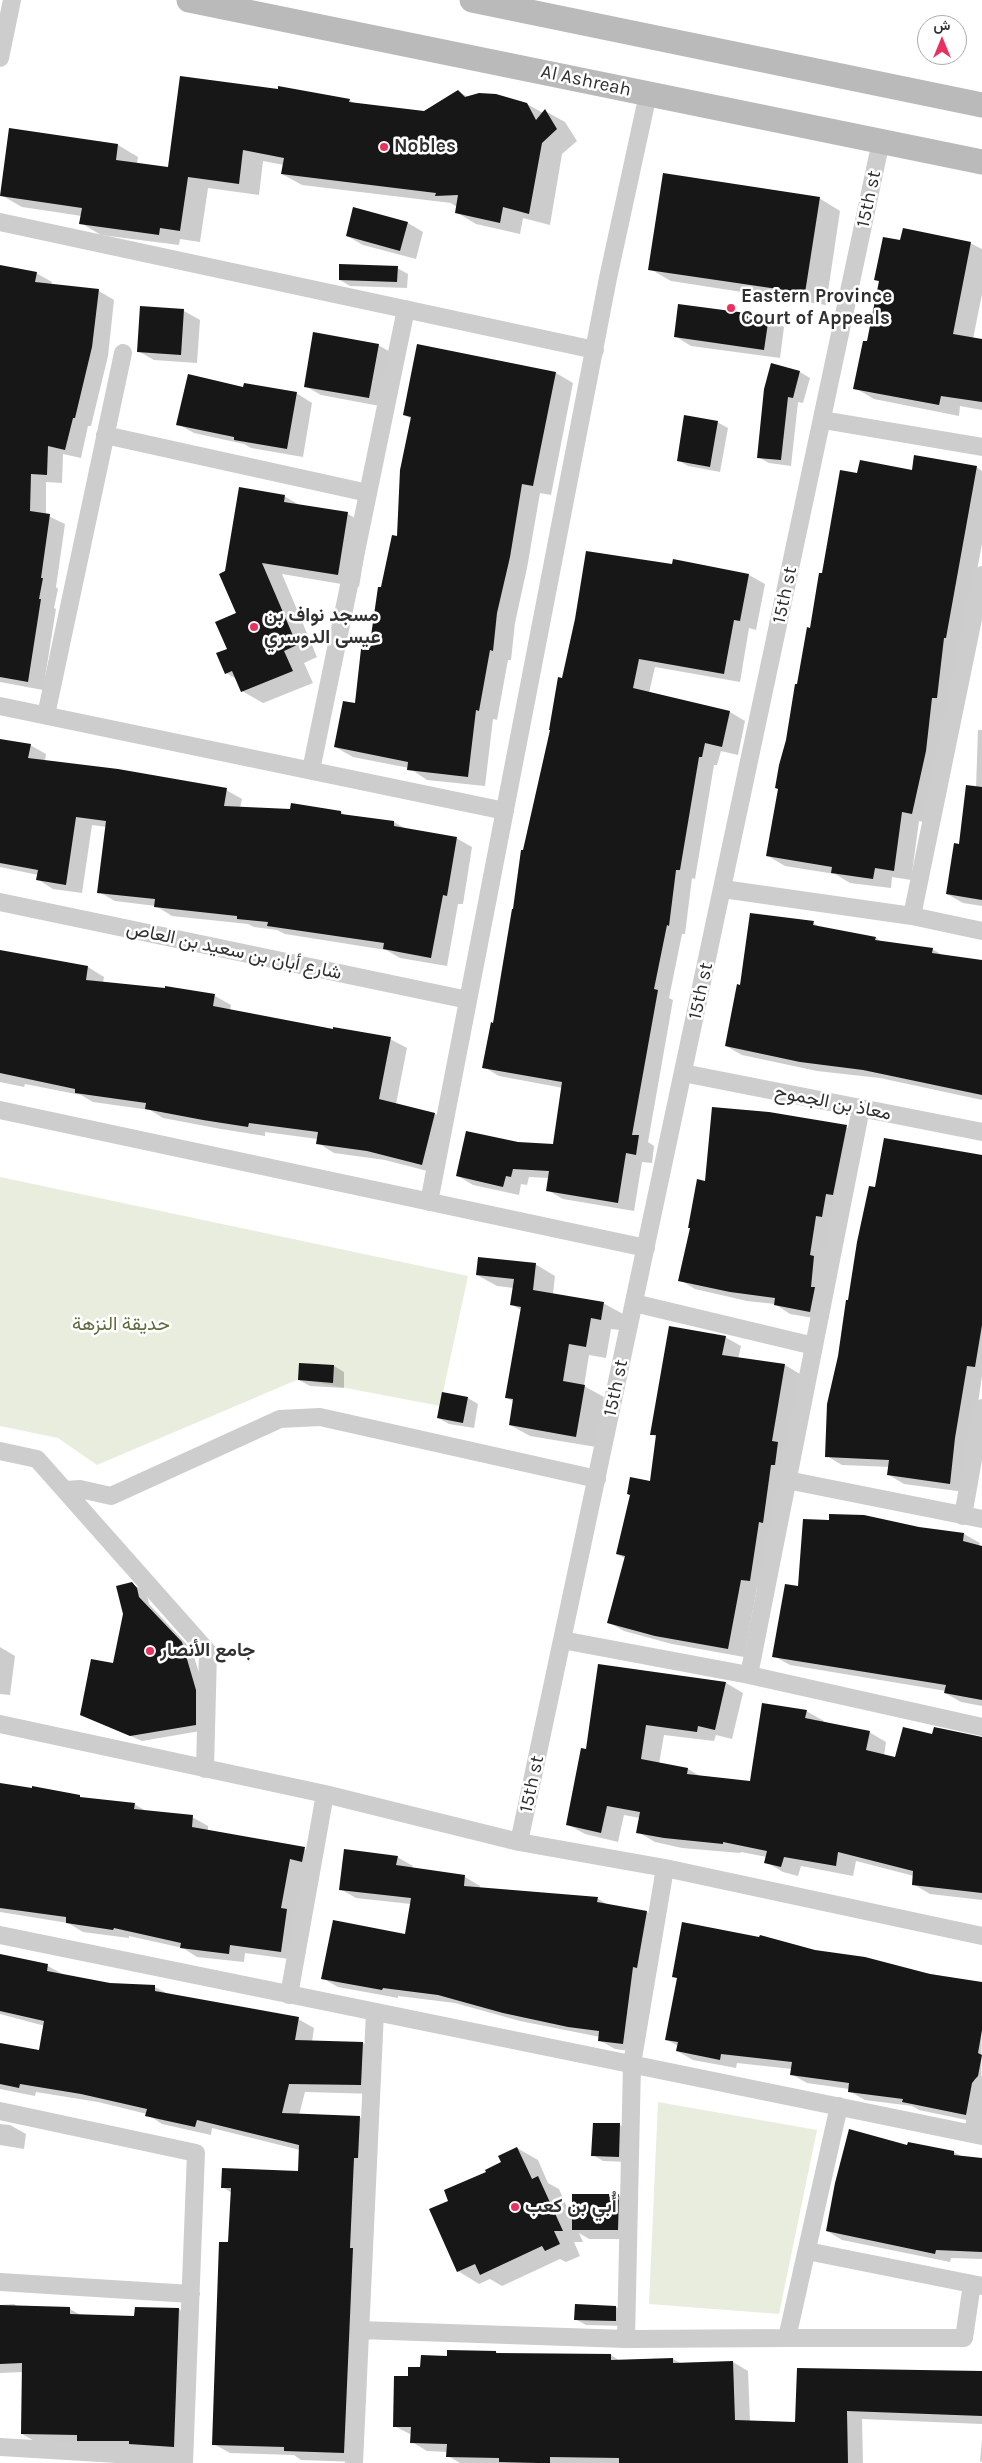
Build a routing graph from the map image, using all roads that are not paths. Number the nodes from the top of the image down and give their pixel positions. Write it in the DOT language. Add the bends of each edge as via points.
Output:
graph roads {
  1 [pos="12,0"];
  2 [pos="189,0"];
  3 [pos="472,0"];
  4 [pos="0,58"];
  5 [pos="648,94"];
  6 [pos="982,105"];
  7 [pos="882,141"];
  8 [pos="982,162"];
  9 [pos="0,222"];
  10 [pos="406,309"];
  11 [pos="594,350"];
  12 [pos="123,353"];
  13 [pos="823,420"];
  14 [pos="106,435"];
  15 [pos="982,447"];
  16 [pos="368,494"];
  17 [pos="982,576"];
  18 [pos="978,619"];
  19 [pos="0,706"];
  20 [pos="46,715"];
  21 [pos="310,770"];
  22 [pos="505,811"];
  23 [pos="723,889"];
  24 [pos="0,902"];
  25 [pos="912,916"];
  26 [pos="982,931"];
  27 [pos="468,1000"];
  28 [pos="683,1074"];
  29 [pos="861,1108"];
  30 [pos="0,1110"];
  31 [pos="982,1132"];
  32 [pos="428,1202"];
  33 [pos="646,1248"];
  34 [pos="634,1302"];
  35 [pos="814,1346"];
  36 [pos="982,1408"];
  37 [pos="0,1451"];
  38 [pos="597,1479"];
  39 [pos="787,1480"];
  40 [pos="66,1490"];
  41 [pos="963,1516"];
  42 [pos="982,1519"];
  43 [pos="562,1640"];
  44 [pos="749,1675"];
  45 [pos="0,1724"];
  46 [pos="982,1727"];
  47 [pos="205,1769"];
  48 [pos="325,1794"];
  49 [pos="519,1842"];
  50 [pos="665,1868"];
  51 [pos="0,1935"];
  52 [pos="982,1936"];
  53 [pos="289,1995"];
  54 [pos="375,2012"];
  55 [pos="632,2064"];
  56 [pos="982,2089"];
  57 [pos="839,2106"];
  58 [pos="0,2111"];
  59 [pos="977,2134"];
  60 [pos="806,2251"];
  61 [pos="0,2282"];
  62 [pos="977,2286"];
  63 [pos="191,2294"];
  64 [pos="360,2330"];
  65 [pos="787,2338"];
  66 [pos="626,2339"];
  67 [pos="0,2447"];
  68 [pos="184,2461"];
  69 [pos="354,2463"];
  1 -- 4 [label="street"];
  2 -- 5 [label="street, Al Ashreah"];
  3 -- 6 [label="street"];
  5 -- 7 [label="street, Al Ashreah"];
  5 -- 11 [label="street"];
  7 -- 8 [label="street, Al Ashreah"];
  7 -- 13 [label="street, 15th st"];
  9 -- 10 [label="street"];
  10 -- 11 [label="street"];
  10 -- 16 [label="street"];
  11 -- 22 [label="street"];
  12 -- 14 [label="street"];
  13 -- 15 [label="street"];
  13 -- 23 [label="street, 15th st"];
  14 -- 16 [label="street"];
  14 -- 20 [label="street"];
  16 -- 21 [label="street"];
  17 -- 18 [label="street"];
  18 -- 25 [label="street"];
  19 -- 20 [label="street"];
  20 -- 21 [label="street"];
  21 -- 22 [label="street"];
  22 -- 27 [label="street"];
  23 -- 25 [label="street"];
  23 -- 28 [label="street, 15th st"];
  24 -- 27 [label="street, شارع أبان بن سعيد بن العاص"];
  25 -- 26 [label="street"];
  27 -- 32 [label="street"];
  28 -- 29 [label="street, معاذ بن الجموح"];
  28 -- 33 [label="street, 15th st"];
  29 -- 31 [label="street, معاذ بن الجموح"];
  29 -- 35 [label="street"];
  30 -- 32 [label="street"];
  32 -- 33 [label="street"];
  33 -- 34 [label="street, 15th st"];
  34 -- 35 [label="street"];
  34 -- 38 [label="street, 15th st"];
  35 -- 39 [label="street"];
  36 -- 41 [label="street"];
  37 -- 40 [label="street" via="38,1459"];
  38 -- 40 [label="street" via="320,1417 280,1419 111,1496 80,1489"];
  38 -- 43 [label="street, 15th st"];
  39 -- 41 [label="street"];
  39 -- 44 [label="street"];
  40 -- 47 [label="street" via="208,1652"];
  41 -- 42 [label="street"];
  43 -- 44 [label="street"];
  43 -- 49 [label="street, 15th st"];
  44 -- 46 [label="street"];
  45 -- 47 [label="street"];
  47 -- 48 [label="street"];
  48 -- 49 [label="street"];
  48 -- 53 [label="street"];
  49 -- 50 [label="street"];
  50 -- 52 [label="street"];
  50 -- 55 [label="street"];
  51 -- 53 [label="street"];
  53 -- 54 [label="street"];
  54 -- 55 [label="street"];
  54 -- 64 [label="street"];
  55 -- 57 [label="street"];
  55 -- 66 [label="street"];
  56 -- 59 [label="street"];
  57 -- 59 [label="street"];
  57 -- 60 [label="street"];
  58 -- 63 [label="street" via="196,2153"];
  60 -- 62 [label="street"];
  60 -- 65 [label="street"];
  61 -- 63 [label="street"];
  62 -- 65 [label="street" via="964,2338"];
  63 -- 68 [label="street"];
  64 -- 66 [label="street"];
  64 -- 69 [label="street"];
  65 -- 66 [label="street"];
  67 -- 68 [label="street"];
}
